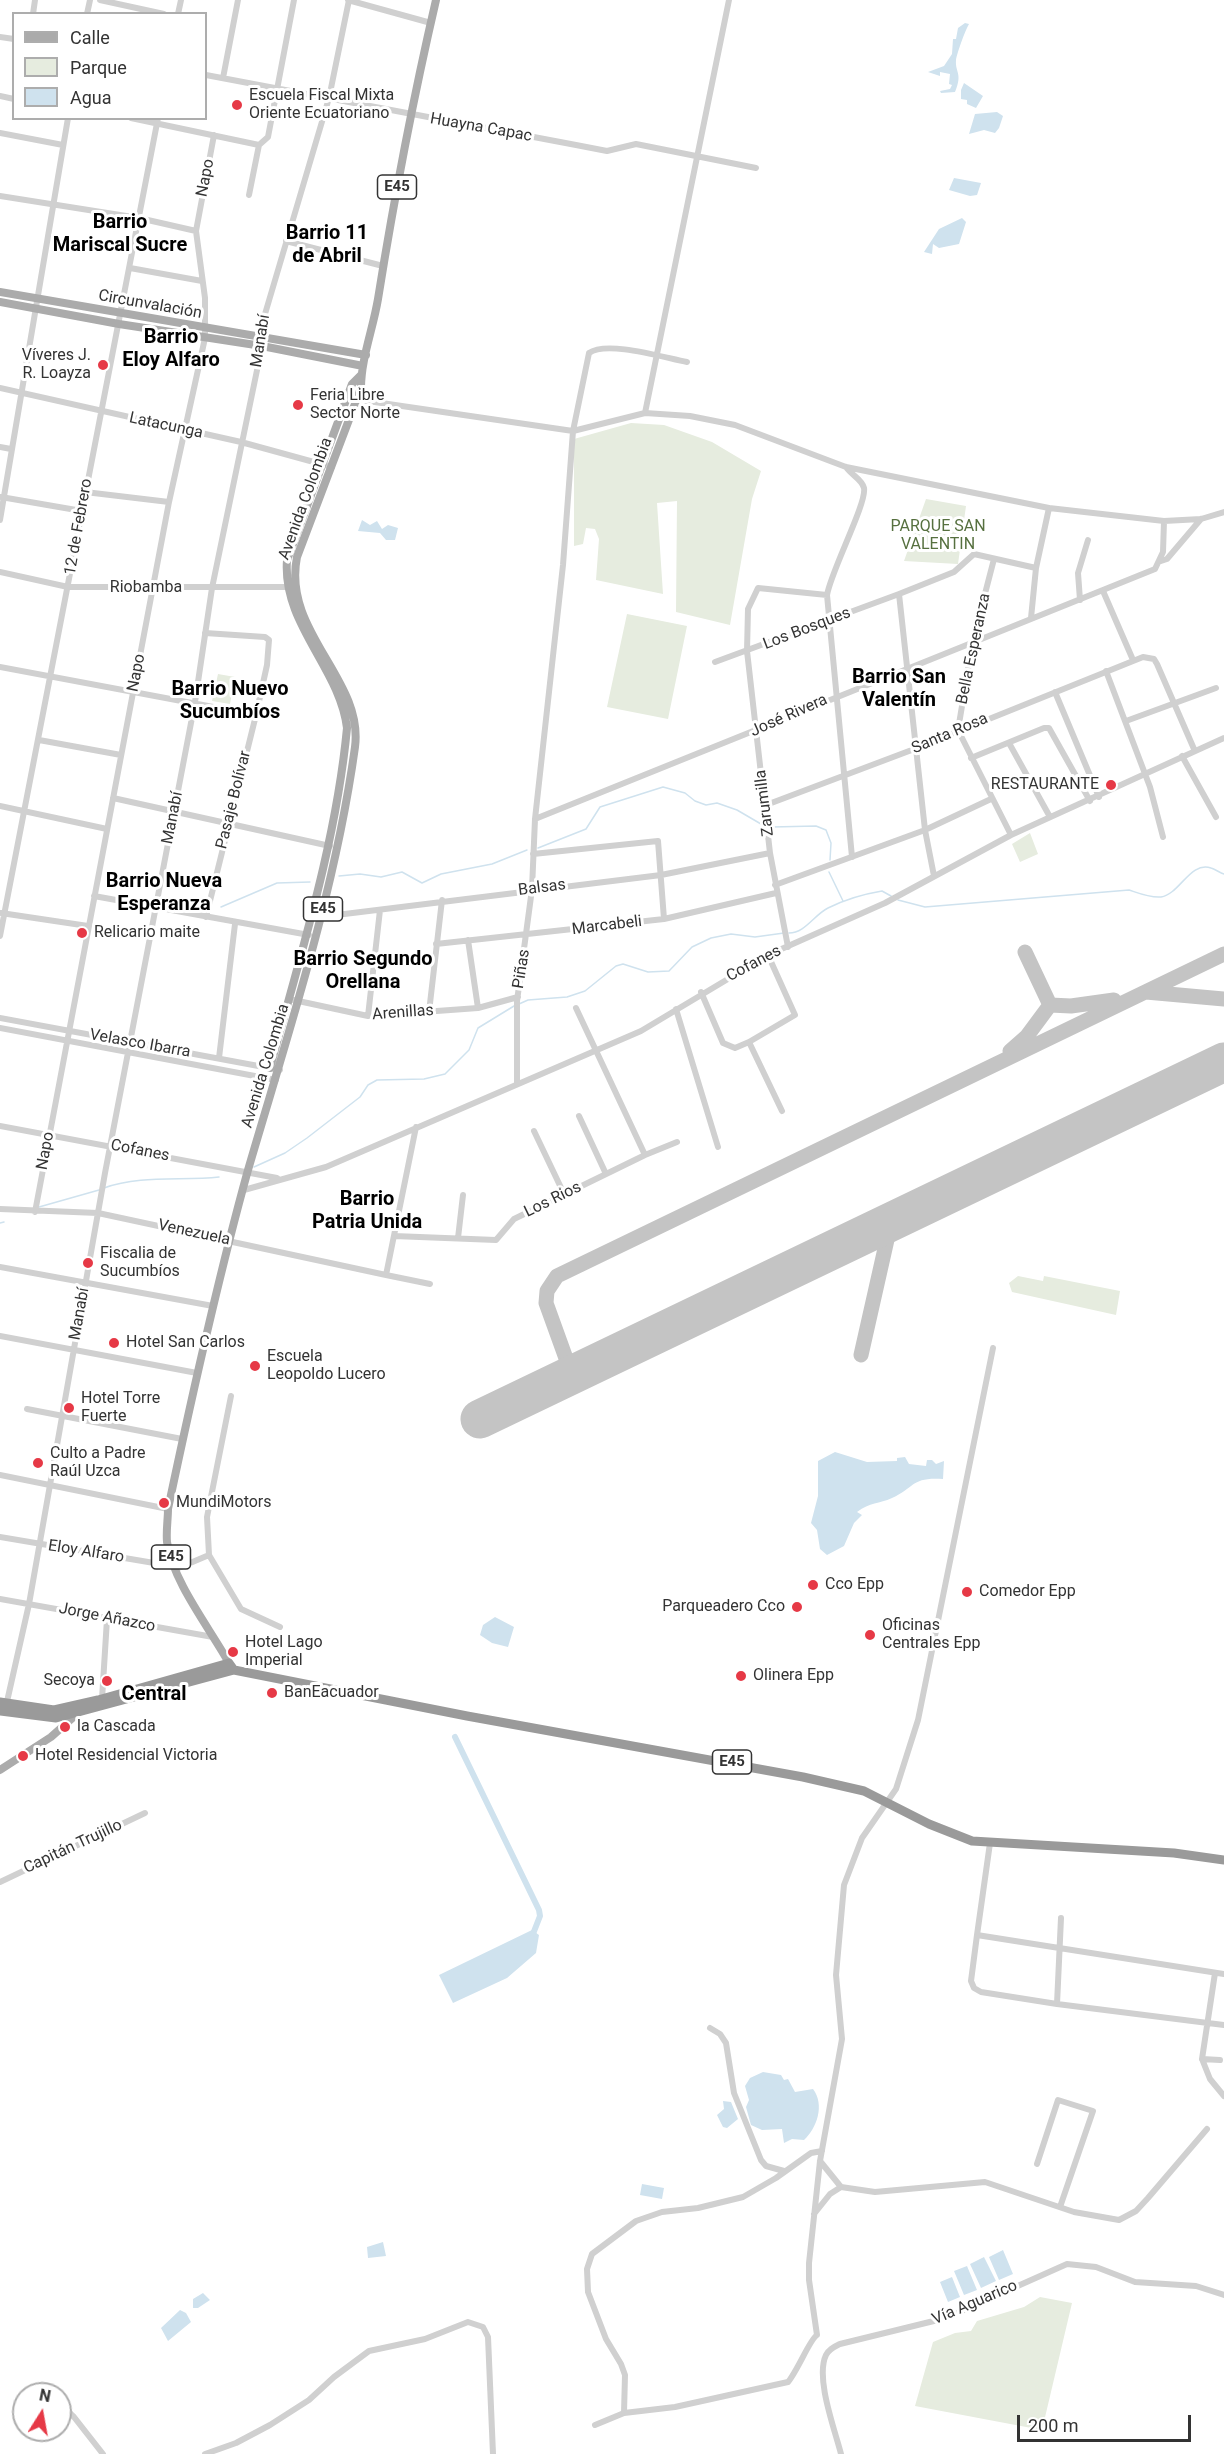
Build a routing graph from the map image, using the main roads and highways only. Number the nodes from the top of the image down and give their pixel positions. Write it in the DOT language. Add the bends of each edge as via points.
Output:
graph roads {
  1 [pos="436,0"];
  2 [pos="0,292"];
  3 [pos="0,302"];
  4 [pos="262,342"];
  5 [pos="366,355"];
  6 [pos="362,370"];
  7 [pos="328,465"];
  8 [pos="332,847"];
  9 [pos="270,1068"];
  10 [pos="232,1666"];
  11 [pos="3,1707"];
  12 [pos="78,1713"];
  13 [pos="0,1770"];
  14 [pos="1224,1860"];
  1 -- 5 [label="main road, Avenida Colombia / E45"];
  2 -- 4 [label="main road, Circunvalación"];
  3 -- 4 [label="main road, Circunvalación" via="205,338"];
  4 -- 5 [label="main road, Circunvalación"];
  4 -- 6 [label="main road, Circunvalación"];
  5 -- 6 [label="main road, Avenida Colombia / E45"];
  6 -- 7 [label="main road, Avenida Colombia / E45" via="352,384"];
  6 -- 7 [label="main road, Avenida Colombia / E45" via="357,400"];
  7 -- 8 [label="main road, Avenida Colombia / E45" via="291,587 348,700 356,730"];
  8 -- 9 [label="main road, Avenida Colombia / E45"];
  8 -- 10 [label="main road, Avenida Colombia / E45" via="317,936 229,1239 168,1509 167,1541 172,1560"];
  10 -- 11 [label="highway, E45" via="54,1710"];
  10 -- 12 [label="highway, E45"];
  10 -- 14 [label="highway, E45" via="467,1716 757,1767 864,1791 959,1836 990,1843 1174,1853"];
  11 -- 12 [label="highway, E45" via="56,1718"];
  12 -- 13 [label="main road" via="51,1737"];
}
